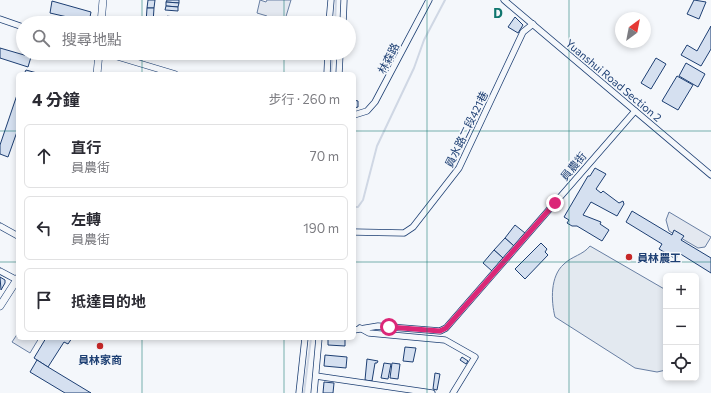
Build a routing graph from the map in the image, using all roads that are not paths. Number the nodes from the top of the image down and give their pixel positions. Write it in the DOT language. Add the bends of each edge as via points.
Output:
graph roads {
  1 [pos="103,0"];
  2 [pos="331,0"];
  3 [pos="344,0"];
  4 [pos="429,0"];
  5 [pos="504,0"];
  6 [pos="102,16"];
  7 [pos="330,16"];
  8 [pos="343,16"];
  9 [pos="0,20"];
  10 [pos="533,24"];
  11 [pos="16,25"];
  12 [pos="98,60"];
  13 [pos="128,60"];
  14 [pos="328,60"];
  15 [pos="340,60"];
  16 [pos="96,72"];
  17 [pos="168,72"];
  18 [pos="327,72"];
  19 [pos="339,72"];
  20 [pos="635,111"];
  21 [pos="356,114"];
  22 [pos="711,175"];
  23 [pos="0,226"];
  24 [pos="356,232"];
  25 [pos="16,235"];
  26 [pos="0,271"];
  27 [pos="16,279"];
  28 [pos="16,281"];
  29 [pos="0,306"];
  30 [pos="357,329"];
  31 [pos="305,340"];
  32 [pos="319,340"];
  33 [pos="316,376"];
  34 [pos="299,393"];
  35 [pos="314,393"];
  36 [pos="432,393"];
  37 [pos="452,393"];
  1 -- 6 [label="street"];
  2 -- 7 [label="street"];
  3 -- 8 [label="street"];
  4 -- 21 [label="street, 林森路" via="375,102 367,111"];
  5 -- 10 [label="street, Yuanshui Road Section 2"];
  9 -- 11 [label="street"];
  10 -- 20 [label="street, Yuanshui Road Section 2"];
  10 -- 24 [label="street, 員水路二段421巷" via="523,32 459,168 413,227 404,233"];
  12 -- 16 [label="street"];
  13 -- 17 [label="street"];
  14 -- 18 [label="street"];
  15 -- 19 [label="street"];
  20 -- 22 [label="street, Yuanshui Road Section 2"];
  20 -- 30 [label="street, 員農街" via="446,328 440,331 378,326"];
  23 -- 25 [label="street"];
  26 -- 27 [label="street"];
  28 -- 29 [label="street"];
  30 -- 37 [label="street" via="369,333 445,340 475,357"];
  31 -- 34 [label="street"];
  32 -- 33 [label="street"];
  33 -- 35 [label="street"];
  33 -- 36 [label="street"];
}
